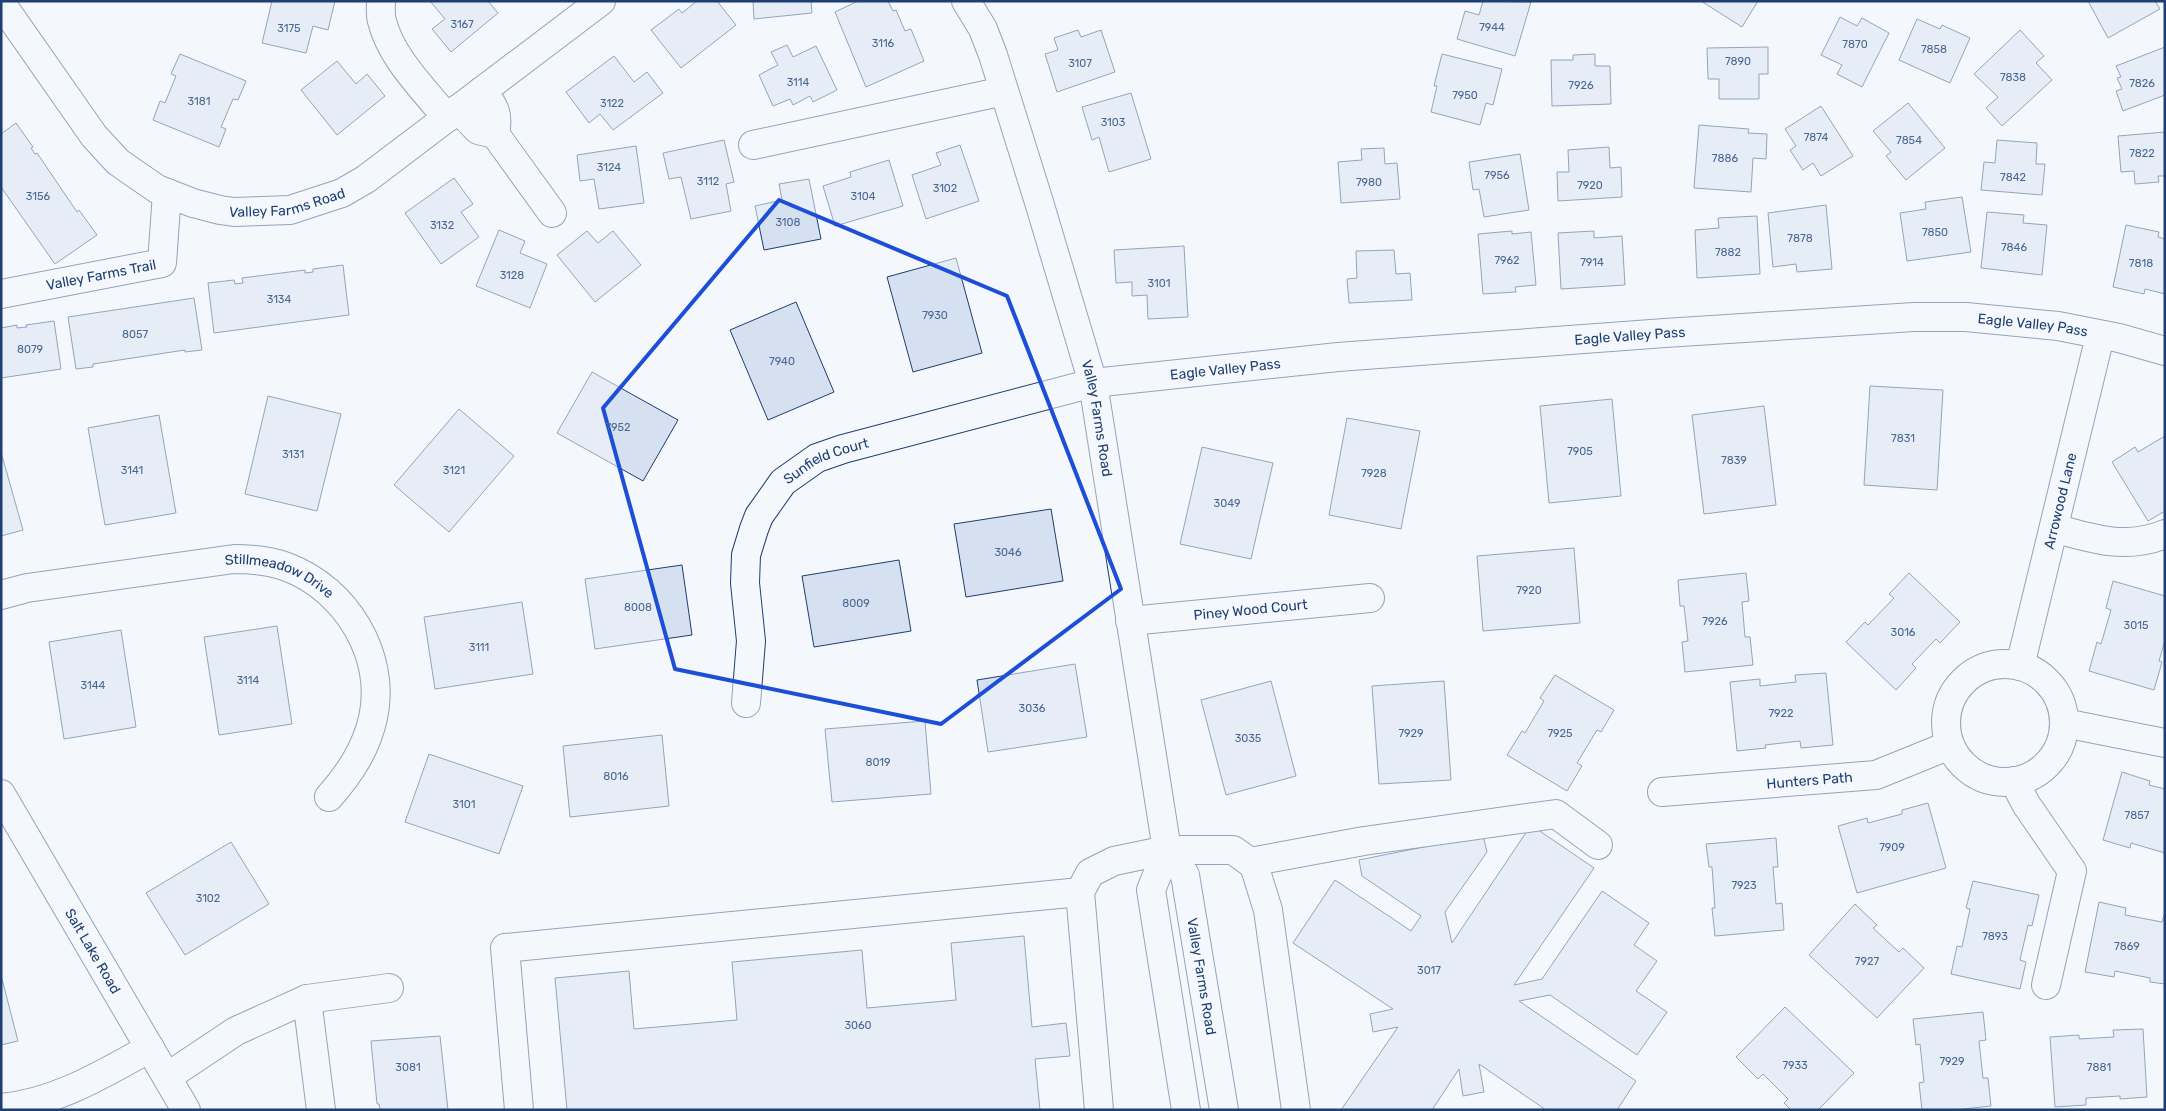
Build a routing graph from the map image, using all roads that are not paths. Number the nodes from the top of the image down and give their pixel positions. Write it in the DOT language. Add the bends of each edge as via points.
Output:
graph roads {
  1 [pos="381,1"];
  2 [pos="602,1"];
  3 [pos="966,1"];
  4 [pos="1,3"];
  5 [pos="482,91"];
  6 [pos="1004,91"];
  7 [pos="453,113"];
  8 [pos="495,134"];
  9 [pos="753,145"];
  10 [pos="167,193"];
  11 [pos="552,213"];
  12 [pos="1,294"];
  13 [pos="2100,336"];
  14 [pos="2165,350"];
  15 [pos="1093,383"];
  16 [pos="2054,528"];
  17 [pos="2165,534"];
  18 [pos="1,595"];
  19 [pos="1370,598"];
  20 [pos="1130,621"];
  21 [pos="2020,666"];
  22 [pos="746,703"];
  23 [pos="2064,723"];
  24 [pos="2165,743"];
  25 [pos="1950,745"];
  26 [pos="2014,781"];
  27 [pos="1662,792"];
  28 [pos="1,794"];
  29 [pos="328,797"];
  30 [pos="1598,845"];
  31 [pos="1167,850"];
  32 [pos="1250,862"];
  33 [pos="1080,892"];
  34 [pos="2046,984"];
  35 [pos="389,988"];
  36 [pos="307,998"];
  37 [pos="150,1048"];
  38 [pos="167,1077"];
  39 [pos="1,1108"];
  40 [pos="186,1110"];
  41 [pos="321,1110"];
  42 [pos="519,1110"];
  43 [pos="1099,1110"];
  44 [pos="1186,1110"];
  45 [pos="1224,1110"];
  46 [pos="1296,1110"];
  1 -- 7 [label="street" via="381,20 402,61"];
  2 -- 5 [label="street, Valley Farms Road"];
  3 -- 6 [label="street, Valley Farms Road" via="988,43"];
  4 -- 10 [label="street, Valley Farms Road" via="94,136 122,165"];
  5 -- 7 [label="street, Valley Farms Road"];
  5 -- 8 [label="street" via="498,118"];
  6 -- 9 [label="street"];
  6 -- 15 [label="street, Valley Farms Road"];
  7 -- 8 [label="street" via="478,130"];
  7 -- 10 [label="street, Valley Farms Road" via="366,179 342,193 290,210 227,211"];
  8 -- 11 [label="street"];
  10 -- 12 [label="street, Valley Farms Trail" via="162,263"];
  13 -- 14 [label="street, Eagle Valley Pass"];
  13 -- 15 [label="street, Eagle Valley Pass" via="2058,326 2002,320 1914,317 1338,357"];
  13 -- 16 [label="street, Arrowood Lane"];
  15 -- 20 [label="street, Valley Farms Road"];
  15 -- 22 [label="street, Sunfield Court" via="843,449 817,458 783,482 759,516 746,555 745,582 751,641"];
  16 -- 17 [label="street" via="2104,542 2132,543"];
  16 -- 21 [label="street, Arrowood Lane"];
  18 -- 29 [label="street, Stillmeadow Drive" via="27,588 234,559 286,567 311,580 332,595 350,615 368,651 374,677 374,711 366,741 361,754"];
  19 -- 20 [label="street, Piney Wood Court"];
  20 -- 31 [label="street, Valley Farms Road"];
  21 -- 23 [label="street" via="2038,674 2052,686 2061,704"];
  21 -- 25 [label="street" via="1988,666 1968,676 1949,703 1946,729"];
  23 -- 24 [label="street"];
  23 -- 26 [label="street" via="2060,743 2050,761 2034,774"];
  25 -- 26 [label="street" via="1960,762 1976,774 1995,781"];
  25 -- 27 [label="street, Hunters Path" via="1876,775"];
  26 -- 34 [label="street" via="2072,871"];
  28 -- 37 [label="street, Salt Lake Road"];
  30 -- 32 [label="street" via="1556,814 1364,841"];
  31 -- 32 [label="street" via="1233,850"];
  31 -- 33 [label="street" via="1114,861 1090,872"];
  31 -- 44 [label="street" via="1151,890"];
  31 -- 45 [label="street, Valley Farms Road" via="1185,875"];
  32 -- 46 [label="street" via="1254,865 1268,910"];
  33 -- 42 [label="street" via="506,948"];
  33 -- 43 [label="street"];
  35 -- 36 [label="street"];
  36 -- 38 [label="street" via="236,1031"];
  36 -- 41 [label="street"];
  37 -- 38 [label="street, Salt Lake Road"];
  37 -- 39 [label="street" via="62,1094"];
  38 -- 40 [label="street, Salt Lake Road"];
}
